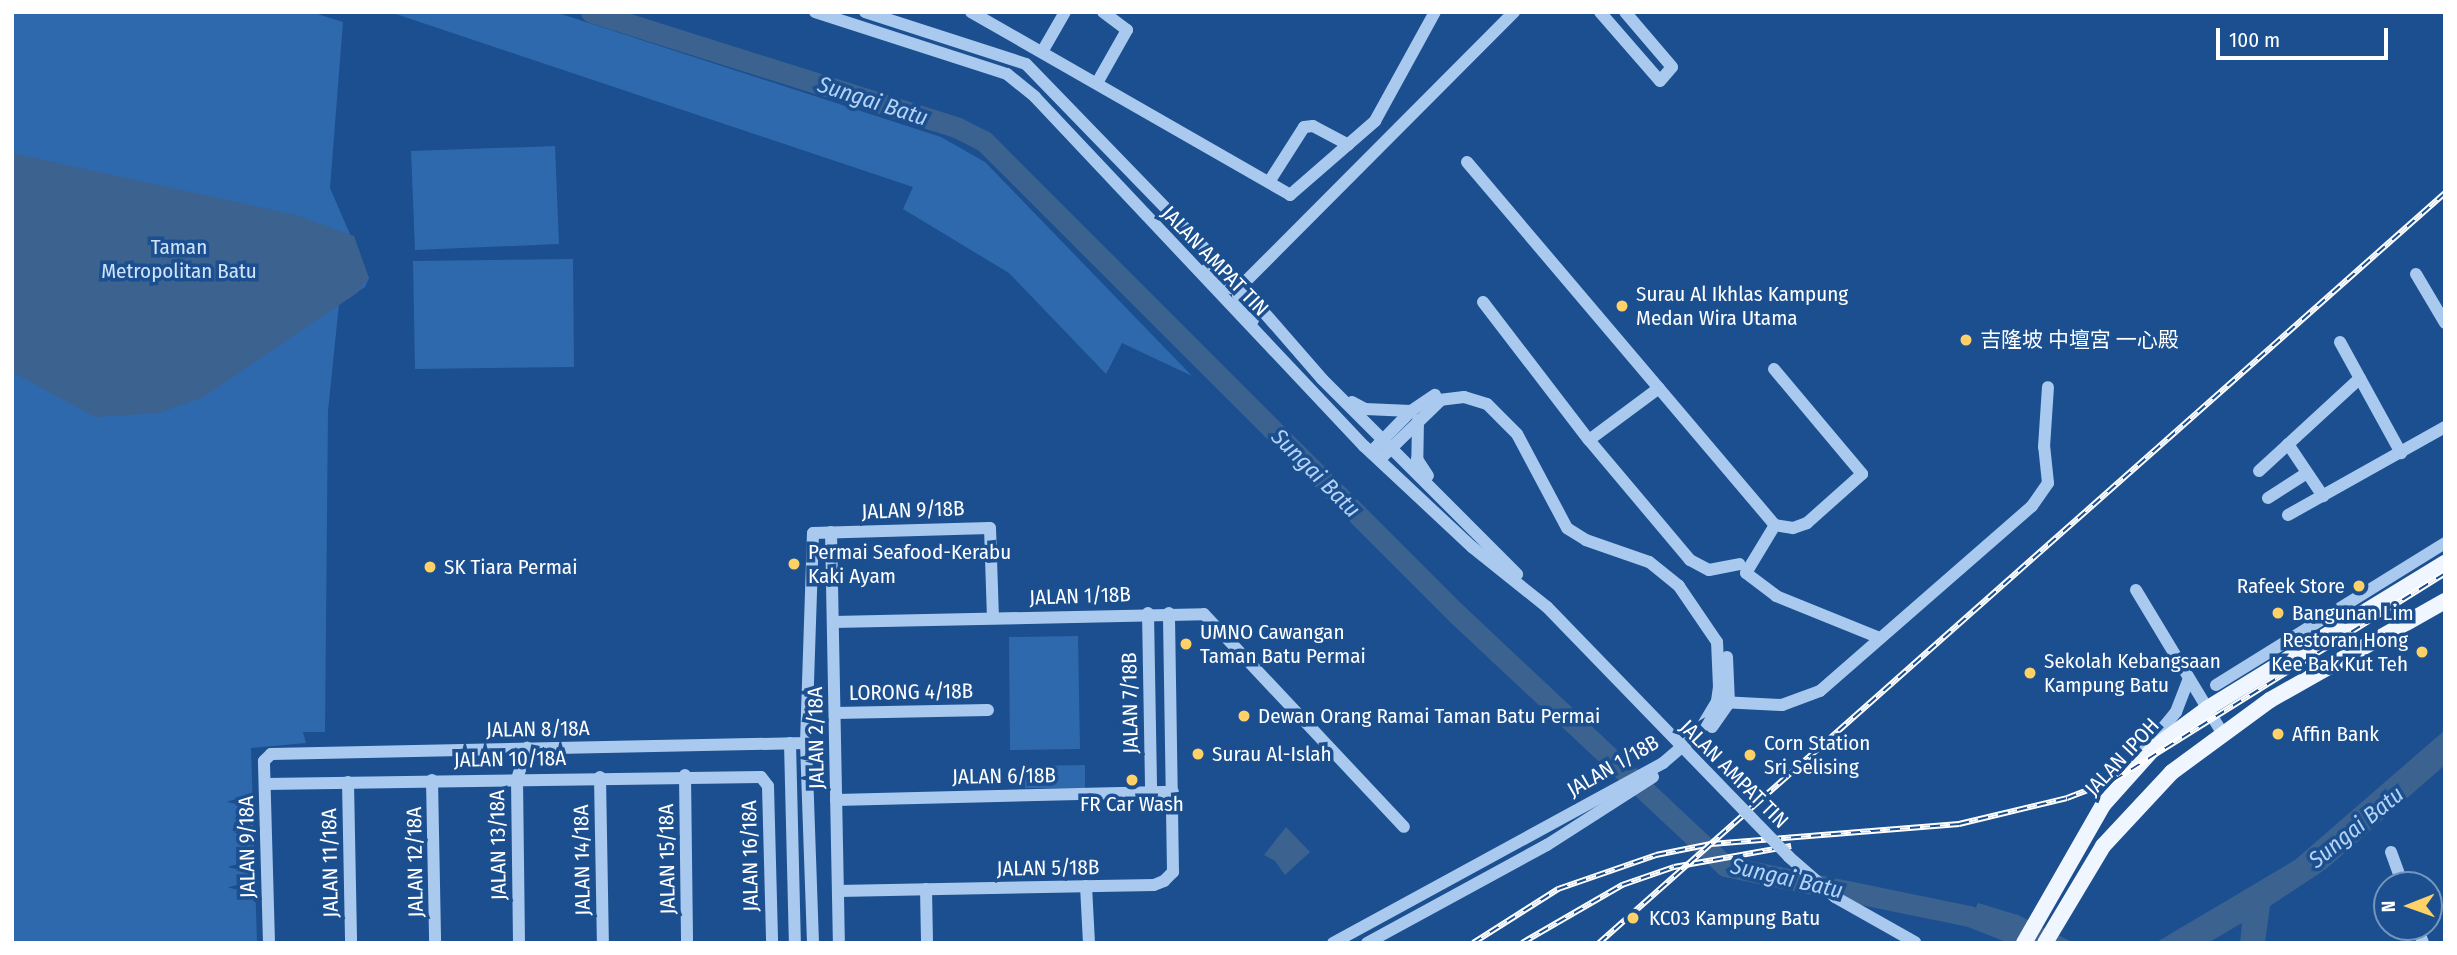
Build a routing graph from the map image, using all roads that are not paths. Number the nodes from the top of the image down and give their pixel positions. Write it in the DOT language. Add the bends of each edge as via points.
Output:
graph roads {
  1 [pos="815,12"];
  2 [pos="865,12"];
  3 [pos="971,12"];
  4 [pos="1065,12"];
  5 [pos="1103,12"];
  6 [pos="1435,12"];
  7 [pos="1514,12"];
  8 [pos="1600,12"];
  9 [pos="1625,12"];
  10 [pos="1042,52"];
  11 [pos="1097,83"];
  12 [pos="1348,145"];
  13 [pos="1467,162"];
  14 [pos="1269,183"];
  15 [pos="1180,253"];
  16 [pos="2416,274"];
  17 [pos="1241,286"];
  18 [pos="1483,302"];
  19 [pos="2445,323"];
  20 [pos="2340,342"];
  21 [pos="1271,347"];
  22 [pos="1309,364"];
  23 [pos="1774,369"];
  24 [pos="2360,378"];
  25 [pos="2048,387"];
  26 [pos="1659,388"];
  27 [pos="1415,415"];
  28 [pos="2445,427"];
  29 [pos="1589,440"];
  30 [pos="1387,444"];
  31 [pos="2288,444"];
  32 [pos="2401,453"];
  33 [pos="1375,456"];
  34 [pos="2259,471"];
  35 [pos="2307,473"];
  36 [pos="2323,496"];
  37 [pos="2267,498"];
  38 [pos="1455,508"];
  39 [pos="2288,515"];
  40 [pos="1775,525"];
  41 [pos="831,531"];
  42 [pos="2445,543"];
  43 [pos="2445,563"];
  44 [pos="1739,564"];
  45 [pos="2136,590"];
  46 [pos="2445,601"];
  47 [pos="1547,607"];
  48 [pos="1148,613"];
  49 [pos="1169,613"];
  50 [pos="993,617"];
  51 [pos="833,622"];
  52 [pos="1880,638"];
  53 [pos="2189,678"];
  54 [pos="2258,680"];
  55 [pos="2216,685"];
  56 [pos="1723,702"];
  57 [pos="2208,708"];
  58 [pos="988,710"];
  59 [pos="835,713"];
  60 [pos="2223,734"];
  61 [pos="790,743"];
  62 [pos="806,743"];
  63 [pos="527,748"];
  64 [pos="271,754"];
  65 [pos="685,775"];
  66 [pos="756,775"];
  67 [pos="600,777"];
  68 [pos="517,779"];
  69 [pos="432,780"];
  70 [pos="348,782"];
  71 [pos="265,784"];
  72 [pos="1151,792"];
  73 [pos="1173,792"];
  74 [pos="836,800"];
  75 [pos="1600,803"];
  76 [pos="2103,805"];
  77 [pos="1404,827"];
  78 [pos="1543,830"];
  79 [pos="1552,842"];
  80 [pos="2391,852"];
  81 [pos="2398,871"];
  82 [pos="1086,886"];
  83 [pos="926,890"];
  84 [pos="838,891"];
  85 [pos="1917,942"];
  86 [pos="269,943"];
  87 [pos="351,943"];
  88 [pos="435,943"];
  89 [pos="519,943"];
  90 [pos="603,943"];
  91 [pos="687,943"];
  92 [pos="772,943"];
  93 [pos="795,943"];
  94 [pos="813,943"];
  95 [pos="839,943"];
  96 [pos="927,943"];
  97 [pos="1089,943"];
  98 [pos="1333,943"];
  99 [pos="1367,943"];
  100 [pos="2024,943"];
  101 [pos="2045,943"];
  1 -- 15 [label="street, JALAN AMPAT TIN" via="1007,74 1035,97"];
  2 -- 17 [label="street, JALAN AMPAT TIN" via="1026,64"];
  3 -- 10 [label="street"];
  4 -- 10 [label="street"];
  5 -- 11 [label="street" via="1127,30"];
  6 -- 12 [label="street" via="1375,121"];
  7 -- 17 [label="street"];
  8 -- 9 [label="street" via="1660,81 1672,68"];
  10 -- 11 [label="street"];
  11 -- 14 [label="street"];
  12 -- 14 [label="street" via="1290,195"];
  12 -- 14 [label="street" via="1313,126 1304,127"];
  13 -- 26 [label="street"];
  15 -- 17 [label="street" via="1231,288"];
  15 -- 21 [label="street, JALAN AMPAT TIN"];
  16 -- 19 [label="street"];
  17 -- 21 [label="street" via="1240,300"];
  17 -- 22 [label="street, JALAN AMPAT TIN"];
  18 -- 29 [label="street"];
  20 -- 24 [label="street"];
  21 -- 33 [label="street, JALAN AMPAT TIN"];
  22 -- 27 [label="street" via="1357,406"];
  22 -- 30 [label="street, JALAN AMPAT TIN"];
  23 -- 40 [label="street" via="1862,474 1807,523 1793,528"];
  24 -- 31 [label="street"];
  24 -- 32 [label="street"];
  25 -- 52 [label="street" via="2044,447 2048,478 2043,494"];
  26 -- 29 [label="street"];
  26 -- 40 [label="street"];
  27 -- 30 [label="street"];
  27 -- 38 [label="street" via="1417,458"];
  27 -- 56 [label="street" via="1448,397 1473,398 1494,409 1517,434 1567,528 1586,540 1649,562 1690,599 1717,642"];
  28 -- 32 [label="street"];
  29 -- 44 [label="street" via="1698,567"];
  30 -- 33 [label="street"];
  30 -- 38 [label="street, JALAN AMPAT TIN"];
  31 -- 34 [label="street"];
  31 -- 35 [label="street"];
  32 -- 36 [label="street"];
  33 -- 47 [label="street, JALAN AMPAT TIN" via="1472,547"];
  35 -- 36 [label="street"];
  35 -- 37 [label="street"];
  36 -- 39 [label="street"];
  38 -- 47 [label="street, JALAN AMPAT TIN"];
  40 -- 52 [label="street" via="1746,573 1776,596"];
  41 -- 50 [label="street, JALAN 9/18B" via="990,528"];
  41 -- 51 [label="street, JALAN 2/18A"];
  41 -- 62 [label="street, JALAN 2/18A" via="813,535"];
  42 -- 55 [label="street"];
  43 -- 54 [label="main road, JALAN IPOH"];
  45 -- 53 [label="street"];
  46 -- 60 [label="main road" via="2340,658"];
  47 -- 85 [label="street, JALAN AMPAT TIN, bridge" via="1789,857 1835,897"];
  48 -- 49 [label="street, JALAN 1/18B"];
  48 -- 50 [label="street, JALAN 1/18B"];
  48 -- 72 [label="street, JALAN 7/18B"];
  49 -- 73 [label="street, JALAN 7/18B"];
  49 -- 77 [label="street, JALAN 1/18B" via="1204,614"];
  50 -- 51 [label="street, JALAN 1/18B"];
  51 -- 59 [label="street, JALAN 2/18A"];
  52 -- 56 [label="street" via="1805,699 1769,706"];
  53 -- 55 [label="street"];
  53 -- 57 [label="street"];
  53 -- 76 [label="street" via="2176,712"];
  54 -- 55 [label="street"];
  54 -- 57 [label="main road, JALAN IPOH"];
  56 -- 75 [label="street, JALAN 1/18B" via="1665,766"];
  57 -- 60 [label="street"];
  57 -- 76 [label="main road, JALAN IPOH" via="2154,748"];
  58 -- 59 [label="street, LORONG 4/18B"];
  59 -- 74 [label="street, JALAN 2/18A"];
  60 -- 101 [label="main road" via="2172,772 2111,835"];
  61 -- 62 [label="street, JALAN 8/18A"];
  61 -- 63 [label="street, JALAN 8/18A"];
  61 -- 93 [label="street, JALAN 2/18A"];
  62 -- 94 [label="street, JALAN 2/18A"];
  63 -- 64 [label="street, JALAN 8/18A"];
  63 -- 68 [label="street, JALAN 13/18A"];
  64 -- 71 [label="street, JALAN 9/18A" via="264,761"];
  65 -- 66 [label="street, JALAN 10/18A"];
  65 -- 67 [label="street, JALAN 10/18A"];
  65 -- 91 [label="street, JALAN 15/18A"];
  66 -- 92 [label="street, JALAN 16/18A" via="768,786"];
  67 -- 68 [label="street, JALAN 10/18A"];
  67 -- 90 [label="street, JALAN 14/18A"];
  68 -- 69 [label="street, JALAN 10/18A"];
  68 -- 89 [label="street, JALAN 13/18A"];
  69 -- 70 [label="street, JALAN 10/18A"];
  69 -- 88 [label="street, JALAN 12/18A"];
  70 -- 71 [label="street, JALAN 10/18A"];
  70 -- 87 [label="street, JALAN 11/18A"];
  71 -- 86 [label="street, JALAN 9/18A"];
  72 -- 73 [label="street, JALAN 6/18B"];
  72 -- 74 [label="street, JALAN 6/18B"];
  73 -- 82 [label="street, JALAN 5/18B" via="1173,872 1154,884"];
  74 -- 84 [label="street, JALAN 2/18A"];
  75 -- 78 [label="street, JALAN 1/18B"];
  75 -- 79 [label="street, JALAN 1/18B"];
  76 -- 100 [label="main road, JALAN IPOH"];
  78 -- 79 [label="street"];
  78 -- 98 [label="street, JALAN 1/18B"];
  79 -- 99 [label="street, JALAN 1/18B"];
  80 -- 81 [label="street"];
  82 -- 83 [label="street, JALAN 5/18B"];
  82 -- 97 [label="street"];
  83 -- 84 [label="street, JALAN 5/18B"];
  83 -- 96 [label="street"];
  84 -- 95 [label="street, JALAN 2/18A"];
}
